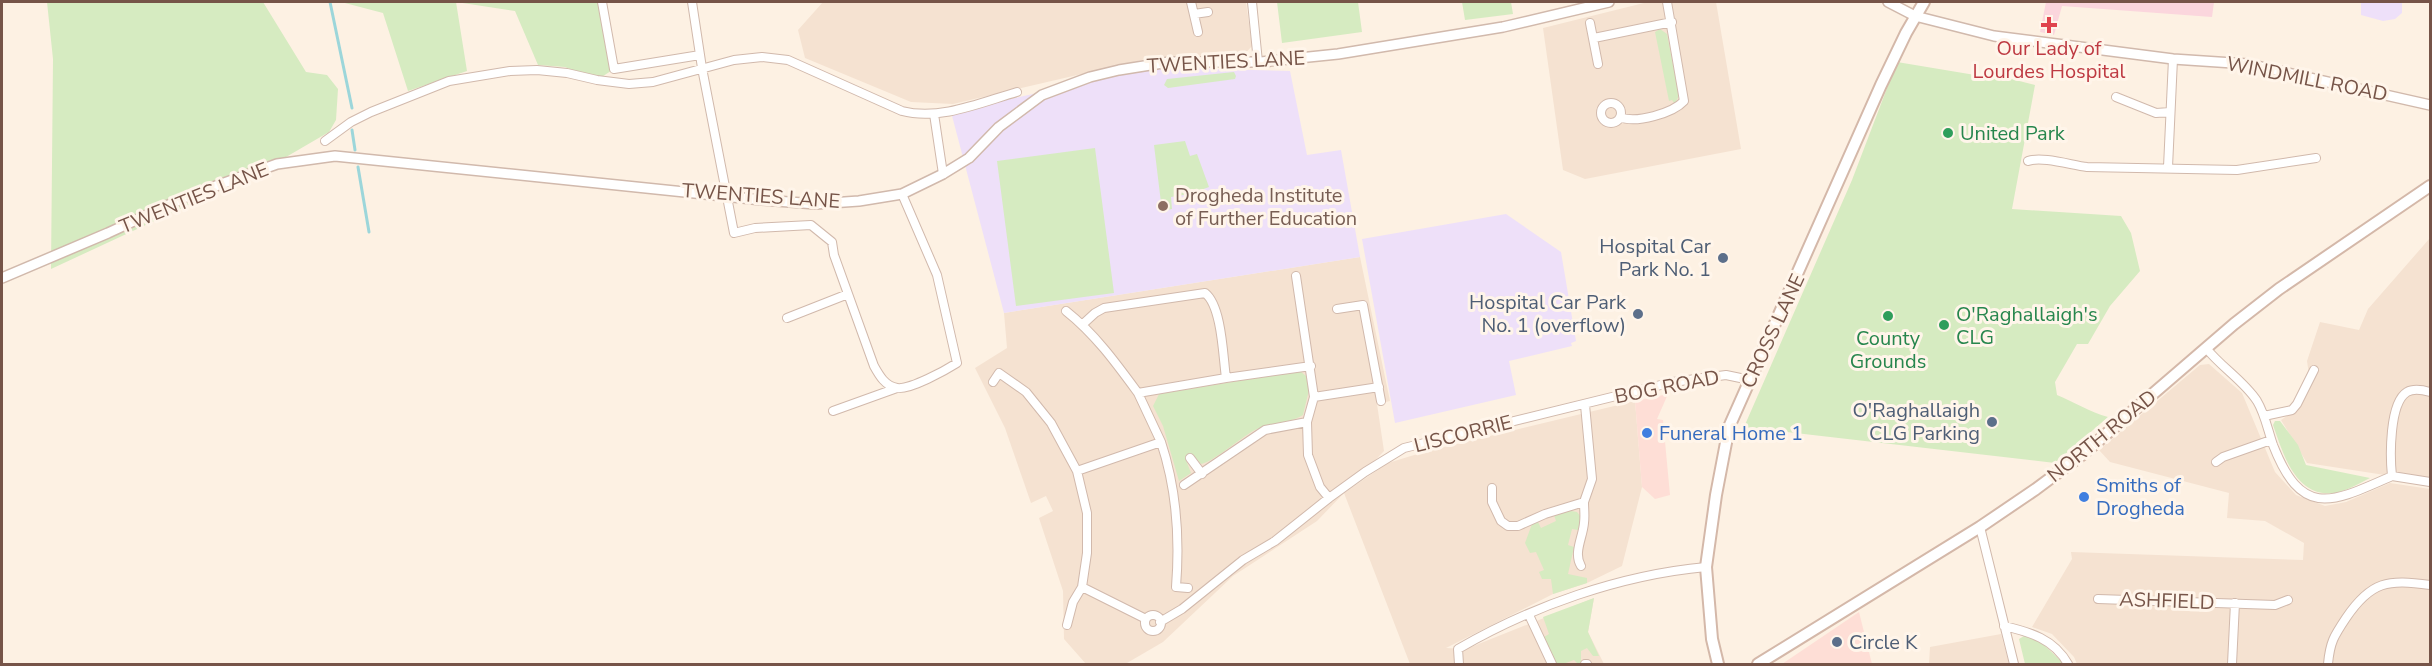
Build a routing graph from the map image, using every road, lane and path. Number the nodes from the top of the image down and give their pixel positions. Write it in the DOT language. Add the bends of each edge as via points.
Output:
graph roads {
  1 [pos="602,2"];
  2 [pos="692,2"];
  3 [pos="1191,2"];
  4 [pos="1252,2"];
  5 [pos="1609,2"];
  6 [pos="1667,2"];
  7 [pos="1888,2"];
  8 [pos="1924,2"];
  9 [pos="1208,12"];
  10 [pos="1194,14"];
  11 [pos="1915,16"];
  12 [pos="1672,22"];
  13 [pos="1590,23"];
  14 [pos="1198,32"];
  15 [pos="1594,38"];
  16 [pos="700,55"];
  17 [pos="2174,59"];
  18 [pos="1258,62"];
  19 [pos="1598,64"];
  20 [pos="702,68"];
  21 [pos="1017,92"];
  22 [pos="2116,97"];
  23 [pos="2430,105"];
  24 [pos="2170,112"];
  25 [pos="934,114"];
  26 [pos="1620,117"];
  27 [pos="325,141"];
  28 [pos="2316,159"];
  29 [pos="2028,161"];
  30 [pos="2168,167"];
  31 [pos="943,174"];
  32 [pos="2430,187"];
  33 [pos="902,194"];
  34 [pos="727,196"];
  35 [pos="1296,276"];
  36 [pos="2,278"];
  37 [pos="848,294"];
  38 [pos="1337,309"];
  39 [pos="1066,311"];
  40 [pos="787,318"];
  41 [pos="1083,324"];
  42 [pos="2206,348"];
  43 [pos="1311,366"];
  44 [pos="2314,370"];
  45 [pos="1226,378"];
  46 [pos="1750,380"];
  47 [pos="993,382"];
  48 [pos="1379,387"];
  49 [pos="897,388"];
  50 [pos="2430,392"];
  51 [pos="1138,393"];
  52 [pos="1314,397"];
  53 [pos="1381,401"];
  54 [pos="1585,405"];
  55 [pos="833,411"];
  56 [pos="2264,416"];
  57 [pos="1307,422"];
  58 [pos="2271,440"];
  59 [pos="1161,442"];
  60 [pos="1190,458"];
  61 [pos="2216,462"];
  62 [pos="1077,471"];
  63 [pos="1202,474"];
  64 [pos="2392,476"];
  65 [pos="2430,482"];
  66 [pos="1184,485"];
  67 [pos="1492,488"];
  68 [pos="1329,498"];
  69 [pos="1584,502"];
  70 [pos="1980,527"];
  71 [pos="1581,566"];
  72 [pos="1706,567"];
  73 [pos="2430,585"];
  74 [pos="1083,587"];
  75 [pos="1188,588"];
  76 [pos="2098,599"];
  77 [pos="2288,600"];
  78 [pos="2235,603"];
  79 [pos="1529,615"];
  80 [pos="1146,619"];
  81 [pos="1160,622"];
  82 [pos="1067,625"];
  83 [pos="2004,626"];
  84 [pos="1459,664"];
  85 [pos="1552,664"];
  86 [pos="1718,664"];
  87 [pos="1760,664"];
  88 [pos="2014,664"];
  89 [pos="2068,664"];
  90 [pos="2232,664"];
  91 [pos="2328,664"];
  1 -- 16 [label="street" via="614,69"];
  2 -- 16 [label="street"];
  3 -- 10 [label="street"];
  4 -- 18 [label="street"];
  5 -- 18 [label="street, TWENTIES LANE" via="1424,42"];
  6 -- 12 [label="street"];
  7 -- 11 [label="street"];
  8 -- 11 [label="main road"];
  9 -- 10 [label="street"];
  10 -- 14 [label="street"];
  11 -- 17 [label="street, WINDMILL ROAD" via="1994,36"];
  11 -- 46 [label="main road, CROSS LANE"];
  12 -- 15 [label="street"];
  12 -- 26 [label="street" via="1684,101 1667,112 1627,120"];
  13 -- 15 [label="street"];
  15 -- 19 [label="street"];
  16 -- 20 [label="street"];
  17 -- 23 [label="street, WINDMILL ROAD" via="2248,64"];
  17 -- 24 [label="street"];
  18 -- 31 [label="street, TWENTIES LANE" via="1157,63 1061,87 1021,110 969,158"];
  20 -- 25 [label="street" via="762,57 788,60 902,111"];
  20 -- 27 [label="street" via="653,82 629,84 537,70 449,81 371,112"];
  20 -- 34 [label="street"];
  21 -- 25 [label="street"];
  22 -- 24 [label="street" via="2156,113"];
  24 -- 30 [label="street"];
  25 -- 31 [label="street"];
  28 -- 30 [label="street" via="2250,169"];
  29 -- 30 [label="street" via="2048,160 2087,167"];
  31 -- 33 [label="street, TWENTIES LANE"];
  32 -- 42 [label="main road, NORTH ROAD" via="2279,289"];
  33 -- 34 [label="street, TWENTIES LANE" via="816,204"];
  33 -- 49 [label="street" via="937,275 957,363"];
  34 -- 36 [label="street, TWENTIES LANE" via="335,156 293,160 188,196"];
  34 -- 37 [label="street" via="734,233 812,225 832,242"];
  35 -- 43 [label="street"];
  37 -- 40 [label="street"];
  37 -- 49 [label="street" via="875,369 884,382"];
  38 -- 48 [label="street" via="1363,304"];
  39 -- 41 [label="street"];
  41 -- 45 [label="street" via="1104,308 1205,293 1215,308"];
  41 -- 51 [label="street"];
  42 -- 56 [label="street" via="2257,401"];
  42 -- 70 [label="main road, NORTH ROAD" via="2084,454"];
  43 -- 45 [label="street"];
  43 -- 52 [label="street"];
  44 -- 56 [label="street" via="2292,410"];
  45 -- 51 [label="street"];
  46 -- 54 [label="street, BOG ROAD" via="1707,376"];
  46 -- 72 [label="main road, CROSS LANE" via="1730,427"];
  47 -- 62 [label="street" via="999,373 1026,392 1051,423"];
  48 -- 52 [label="street"];
  48 -- 53 [label="street"];
  49 -- 55 [label="street"];
  50 -- 64 [label="street" via="2414,390 2405,393 2397,403"];
  51 -- 59 [label="street"];
  52 -- 57 [label="street"];
  54 -- 68 [label="street, LISCORRIE" via="1404,448"];
  54 -- 69 [label="street" via="1592,479"];
  56 -- 58 [label="street"];
  57 -- 63 [label="street" via="1265,430"];
  57 -- 68 [label="street" via="1308,455 1320,488"];
  58 -- 61 [label="street"];
  58 -- 64 [label="street" via="2292,483 2320,500 2341,497"];
  59 -- 62 [label="street"];
  59 -- 75 [label="street" via="1179,528 1176,587"];
  60 -- 63 [label="street"];
  62 -- 74 [label="street" via="1087,513"];
  63 -- 66 [label="street"];
  64 -- 65 [label="street"];
  67 -- 69 [label="street" via="1492,502 1501,521 1508,526 1518,526"];
  68 -- 81 [label="street, LISCORRIE" via="1275,542 1243,560"];
  69 -- 71 [label="street" via="1578,554"];
  70 -- 83 [label="street"];
  70 -- 87 [label="main road, NORTH ROAD"];
  72 -- 79 [label="street" via="1638,578"];
  72 -- 86 [label="main road, CROSS LANE" via="1709,621"];
  73 -- 91 [label="street" via="2390,583 2366,593 2329,645"];
  74 -- 80 [label="street"];
  74 -- 82 [label="street" via="1073,602"];
  76 -- 78 [label="street, ASHFIELD"];
  77 -- 78 [label="street, ASHFIELD" via="2275,605"];
  78 -- 90 [label="street, ASHFIELD"];
  79 -- 84 [label="street" via="1458,649"];
  79 -- 85 [label="street"];
  80 -- 81 [label="street" via="1155,616"];
  80 -- 81 [label="street" via="1145,626 1151,631 1158,629"];
  83 -- 88 [label="street"];
  83 -- 89 [label="street" via="2043,638"];
}
